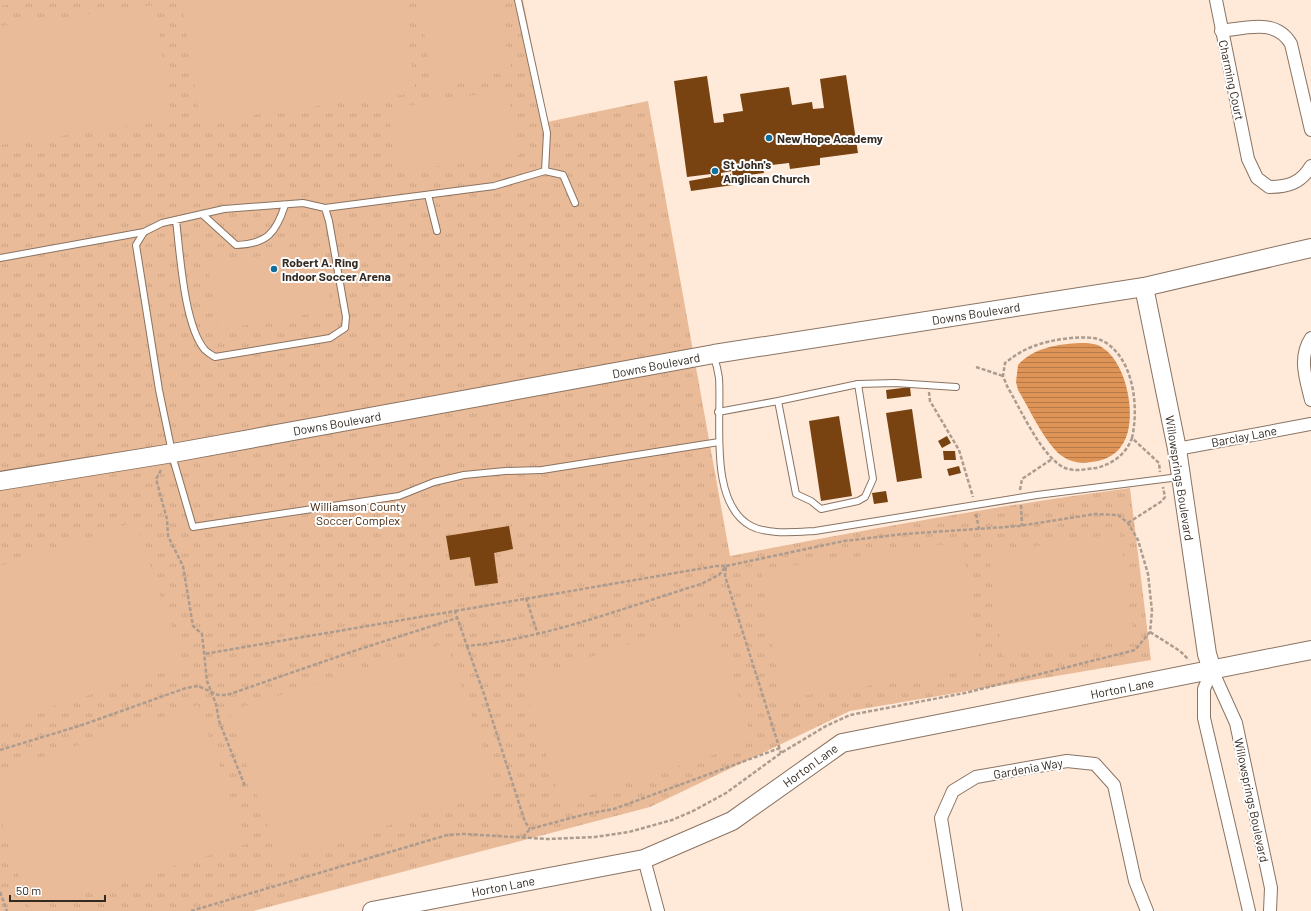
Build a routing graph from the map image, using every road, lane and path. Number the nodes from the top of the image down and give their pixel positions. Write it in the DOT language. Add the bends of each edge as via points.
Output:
graph roads {
  1 [pos="518,0"];
  2 [pos="1216,0"];
  3 [pos="1221,31"];
  4 [pos="1311,130"];
  5 [pos="1311,166"];
  6 [pos="545,170"];
  7 [pos="428,195"];
  8 [pos="575,203"];
  9 [pos="285,204"];
  10 [pos="325,208"];
  11 [pos="202,214"];
  12 [pos="176,220"];
  13 [pos="437,231"];
  14 [pos="144,232"];
  15 [pos="1311,248"];
  16 [pos="0,258"];
  17 [pos="1144,287"];
  18 [pos="1311,338"];
  19 [pos="714,354"];
  20 [pos="976,367"];
  21 [pos="1003,376"];
  22 [pos="858,384"];
  23 [pos="956,386"];
  24 [pos="928,389"];
  25 [pos="1311,400"];
  26 [pos="778,401"];
  27 [pos="718,412"];
  28 [pos="1311,424"];
  29 [pos="1132,438"];
  30 [pos="719,442"];
  31 [pos="1176,449"];
  32 [pos="173,453"];
  33 [pos="161,469"];
  34 [pos="1181,477"];
  35 [pos="1162,479"];
  36 [pos="0,481"];
  37 [pos="975,504"];
  38 [pos="976,512"];
  39 [pos="1128,523"];
  40 [pos="979,529"];
  41 [pos="726,566"];
  42 [pos="526,598"];
  43 [pos="454,610"];
  44 [pos="457,618"];
  45 [pos="1150,632"];
  46 [pos="538,635"];
  47 [pos="467,646"];
  48 [pos="1311,650"];
  49 [pos="204,654"];
  50 [pos="1191,661"];
  51 [pos="1212,670"];
  52 [pos="210,692"];
  53 [pos="780,748"];
  54 [pos="0,750"];
  55 [pos="781,753"];
  56 [pos="245,786"];
  57 [pos="530,829"];
  58 [pos="522,837"];
  59 [pos="644,860"];
  60 [pos="0,892"];
  61 [pos="7,911"];
  62 [pos="191,911"];
  63 [pos="372,911"];
  64 [pos="658,911"];
  65 [pos="956,911"];
  66 [pos="1147,911"];
  67 [pos="1249,911"];
  68 [pos="1264,911"];
  69 [pos="1271,911"];
  1 -- 6 [label="lane" via="547,133"];
  2 -- 3 [label="street, Charming Court"];
  3 -- 4 [label="street" via="1260,27 1271,28 1285,34 1291,44"];
  3 -- 5 [label="street, Charming Court" via="1248,159 1257,178 1269,187 1283,187 1297,183"];
  6 -- 7 [label="lane" via="494,186"];
  6 -- 8 [label="lane" via="563,175"];
  7 -- 10 [label="lane"];
  7 -- 13 [label="lane"];
  9 -- 10 [label="lane" via="303,203"];
  9 -- 11 [label="lane" via="224,209"];
  9 -- 11 [label="lane" via="279,224 268,238 251,245 236,245"];
  10 -- 12 [label="lane" via="346,317 345,328 330,338 215,357 206,351 196,337 189,316"];
  11 -- 12 [label="lane"];
  12 -- 14 [label="lane"];
  14 -- 16 [label="lane"];
  14 -- 32 [label="lane" via="136,245 159,390"];
  15 -- 17 [label="street, Downs Boulevard"];
  17 -- 19 [label="street, Downs Boulevard"];
  17 -- 31 [label="street, Willowsprings Boulevard"];
  18 -- 25 [label="street" via="1303,361"];
  19 -- 27 [label="lane" via="719,378"];
  19 -- 32 [label="street, Downs Boulevard"];
  20 -- 21 [label="path"];
  21 -- 29 [label="path" via="1044,449 1053,461 1066,469 1082,470 1103,466 1119,458 1128,448"];
  21 -- 29 [label="path" via="1005,363 1016,354 1034,346 1085,337 1102,341 1116,352 1128,370 1134,411"];
  22 -- 23 [label="lane"];
  22 -- 26 [label="lane"];
  22 -- 26 [label="lane" via="873,479 865,497 858,501 820,509 811,501 796,494"];
  24 -- 37 [label="path" via="930,401 959,450"];
  26 -- 27 [label="lane"];
  27 -- 30 [label="lane"];
  28 -- 31 [label="street, Barclay Lane"];
  29 -- 35 [label="path" via="1159,463"];
  30 -- 32 [label="lane" via="542,470 505,470 464,475 434,482 399,496 193,527"];
  30 -- 35 [label="lane" via="727,497 740,517 752,527 781,533 815,531 1037,495"];
  31 -- 34 [label="street, Willowsprings Boulevard"];
  32 -- 36 [label="street, Downs Boulevard"];
  33 -- 49 [label="path" via="156,479 167,519 168,536 182,566 193,626 202,634"];
  34 -- 35 [label="lane"];
  34 -- 51 [label="street, Willowsprings Boulevard" via="1207,654"];
  35 -- 39 [label="path" via="1165,497 1156,506"];
  38 -- 40 [label="path"];
  39 -- 40 [label="path" via="1118,515 1095,514 1019,526"];
  39 -- 45 [label="path" via="1138,540 1148,574 1152,611"];
  40 -- 41 [label="path" via="844,541"];
  41 -- 42 [label="path"];
  41 -- 46 [label="path" via="719,575 701,584"];
  41 -- 53 [label="path" via="725,576"];
  42 -- 43 [label="path"];
  42 -- 46 [label="path"];
  43 -- 44 [label="path"];
  43 -- 49 [label="path"];
  44 -- 47 [label="path"];
  44 -- 52 [label="path" via="227,695"];
  45 -- 50 [label="path"];
  45 -- 55 [label="path" via="1134,650 1113,657 965,693 850,715"];
  46 -- 47 [label="path"];
  47 -- 57 [label="path" via="486,697 525,822"];
  48 -- 51 [label="street, Horton Lane"];
  49 -- 52 [label="path"];
  51 -- 59 [label="street, Horton Lane" via="842,743 732,821"];
  51 -- 67 [label="street" via="1204,689 1204,718"];
  51 -- 69 [label="street, Willowsprings Boulevard" via="1236,722 1271,888"];
  52 -- 54 [label="path" via="198,686 186,688 82,725"];
  52 -- 56 [label="path"];
  53 -- 55 [label="path"];
  53 -- 57 [label="path" via="614,809"];
  55 -- 58 [label="path" via="726,793 672,820 629,832 594,837"];
  57 -- 58 [label="path"];
  58 -- 62 [label="path" via="447,835"];
  59 -- 63 [label="street, Horton Lane"];
  59 -- 64 [label="street"];
  60 -- 61 [label="path"];
  65 -- 66 [label="street, Gardenia Way" via="941,818 953,791 976,778 1067,761 1095,764 1114,785 1135,881"];
  68 -- 69 [label="street"];
}
